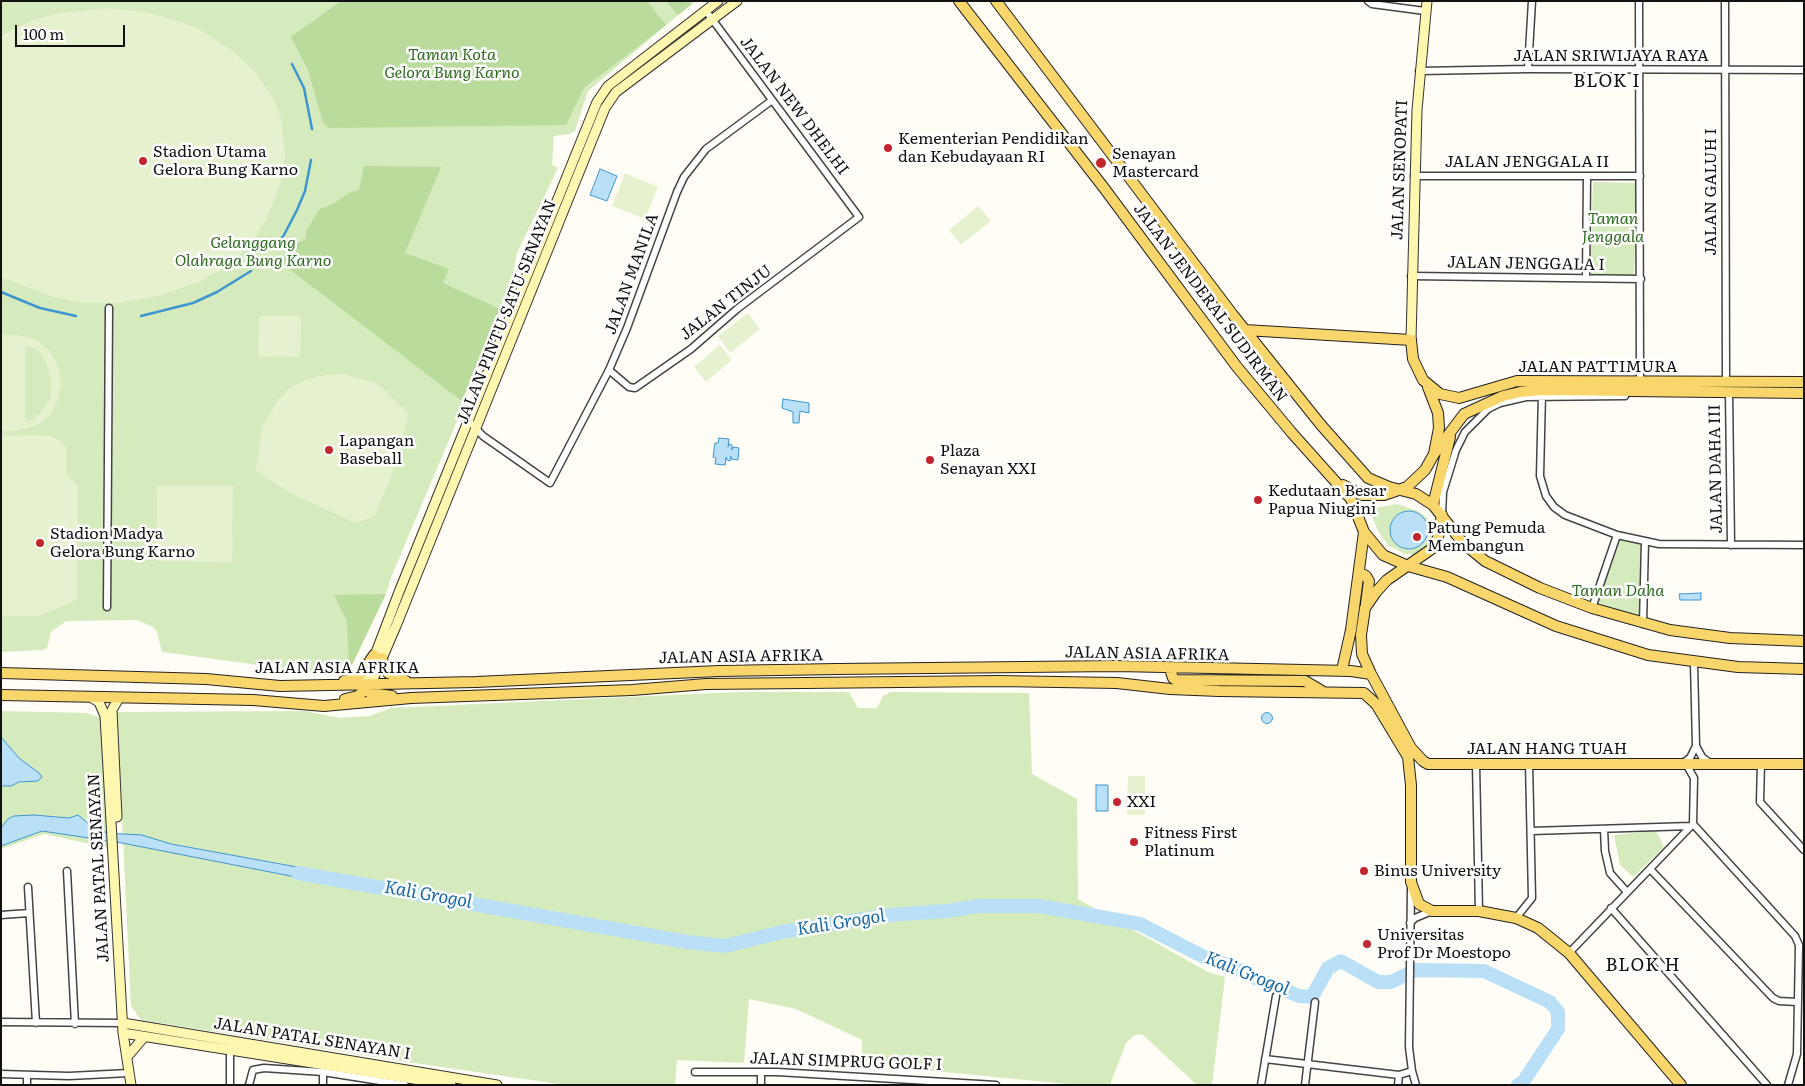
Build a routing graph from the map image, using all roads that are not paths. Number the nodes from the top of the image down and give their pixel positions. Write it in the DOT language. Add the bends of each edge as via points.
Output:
graph roads {
  1 [pos="718,1"];
  2 [pos="737,1"];
  3 [pos="959,1"];
  4 [pos="996,1"];
  5 [pos="1368,1"];
  6 [pos="1427,1"];
  7 [pos="1532,1"];
  8 [pos="1639,1"];
  9 [pos="1725,1"];
  10 [pos="706,11"];
  11 [pos="1425,11"];
  12 [pos="713,20"];
  13 [pos="1528,69"];
  14 [pos="1639,69"];
  15 [pos="1725,69"];
  16 [pos="1804,70"];
  17 [pos="1419,71"];
  18 [pos="771,101"];
  19 [pos="1414,176"];
  20 [pos="1587,176"];
  21 [pos="1640,176"];
  22 [pos="859,217"];
  23 [pos="1411,276"];
  24 [pos="1586,278"];
  25 [pos="1640,279"];
  26 [pos="109,308"];
  27 [pos="1245,330"];
  28 [pos="1410,340"];
  29 [pos="609,370"];
  30 [pos="1640,381"];
  31 [pos="1804,382"];
  32 [pos="1428,387"];
  33 [pos="1728,390"];
  34 [pos="1542,393"];
  35 [pos="1804,393"];
  36 [pos="1804,398"];
  37 [pos="469,421"];
  38 [pos="1452,429"];
  39 [pos="464,431"];
  40 [pos="475,431"];
  41 [pos="460,443"];
  42 [pos="468,449"];
  43 [pos="1434,454"];
  44 [pos="1331,477"];
  45 [pos="1400,490"];
  46 [pos="1433,505"];
  47 [pos="1442,516"];
  48 [pos="1364,532"];
  49 [pos="1617,535"];
  50 [pos="1644,541"];
  51 [pos="1804,544"];
  52 [pos="1731,545"];
  53 [pos="1408,566"];
  54 [pos="1360,573"];
  55 [pos="107,607"];
  56 [pos="1365,608"];
  57 [pos="1592,608"];
  58 [pos="1643,624"];
  59 [pos="1804,641"];
  60 [pos="1347,654"];
  61 [pos="1362,654"];
  62 [pos="378,656"];
  63 [pos="1694,663"];
  64 [pos="1170,668"];
  65 [pos="860,669"];
  66 [pos="1804,669"];
  67 [pos="1342,670"];
  68 [pos="1,673"];
  69 [pos="1371,674"];
  70 [pos="236,682"];
  71 [pos="476,682"];
  72 [pos="861,682"];
  73 [pos="416,683"];
  74 [pos="367,686"];
  75 [pos="1322,691"];
  76 [pos="1,695"];
  77 [pos="476,696"];
  78 [pos="92,698"];
  79 [pos="119,698"];
  80 [pos="411,698"];
  81 [pos="253,700"];
  82 [pos="286,702"];
  83 [pos="1696,746"];
  84 [pos="1529,763"];
  85 [pos="1710,763"];
  86 [pos="1761,763"];
  87 [pos="1428,764"];
  88 [pos="1476,764"];
  89 [pos="1684,764"];
  90 [pos="1804,764"];
  91 [pos="1411,784"];
  92 [pos="1692,825"];
  93 [pos="1604,829"];
  94 [pos="1532,830"];
  95 [pos="115,832"];
  96 [pos="1804,850"];
  97 [pos="1650,869"];
  98 [pos="67,871"];
  99 [pos="1411,882"];
  100 [pos="28,887"];
  101 [pos="1628,892"];
  102 [pos="1611,908"];
  103 [pos="1432,911"];
  104 [pos="1479,911"];
  105 [pos="29,913"];
  106 [pos="1,915"];
  107 [pos="1516,918"];
  108 [pos="1410,923"];
  109 [pos="1802,945"];
  110 [pos="1569,953"];
  111 [pos="1276,996"];
  112 [pos="1315,1002"];
  113 [pos="1797,1002"];
  114 [pos="1,1022"];
  115 [pos="36,1023"];
  116 [pos="125,1023"];
  117 [pos="75,1024"];
  118 [pos="125,1036"];
  119 [pos="144,1037"];
  120 [pos="230,1051"];
  121 [pos="127,1057"];
  122 [pos="1265,1059"];
  123 [pos="1308,1063"];
  124 [pos="1412,1071"];
  125 [pos="323,1072"];
  126 [pos="695,1072"];
  127 [pos="761,1072"];
  128 [pos="130,1073"];
  129 [pos="1,1074"];
  130 [pos="27,1075"];
  131 [pos="1399,1075"];
  132 [pos="69,1076"];
  133 [pos="415,1078"];
  134 [pos="430,1080"];
  135 [pos="966,1083"];
  136 [pos="27,1085"];
  137 [pos="70,1085"];
  138 [pos="130,1085"];
  139 [pos="230,1085"];
  140 [pos="249,1085"];
  141 [pos="323,1085"];
  142 [pos="405,1085"];
  143 [pos="451,1085"];
  144 [pos="497,1085"];
  145 [pos="761,1085"];
  146 [pos="996,1085"];
  147 [pos="1261,1085"];
  148 [pos="1304,1085"];
  149 [pos="1398,1085"];
  150 [pos="1416,1085"];
  151 [pos="1681,1085"];
  152 [pos="1766,1085"];
  153 [pos="1788,1085"];
  1 -- 10 [label="main road, JALAN PINTU SATU SENAYAN"];
  2 -- 12 [label="main road, JALAN PINTU SATU SENAYAN"];
  3 -- 44 [label="main road, JALAN JENDERAL SUDIRMAN" via="1237,367"];
  4 -- 27 [label="main road, JALAN JENDERAL SUDIRMAN"];
  5 -- 11 [label="street"];
  6 -- 11 [label="main road, JALAN SENOPATI"];
  7 -- 13 [label="street"];
  8 -- 14 [label="street"];
  9 -- 15 [label="street, JALAN GALUH I"];
  10 -- 12 [label="street, JALAN NEW DHELHI"];
  10 -- 37 [label="main road, JALAN PINTU SATU SENAYAN" via="608,86 596,102"];
  11 -- 17 [label="main road, JALAN SENOPATI"];
  12 -- 18 [label="street, JALAN NEW DHELHI"];
  12 -- 40 [label="main road, JALAN PINTU SATU SENAYAN" via="610,99"];
  13 -- 14 [label="street, JALAN SRIWIJAYA RAYA"];
  13 -- 17 [label="street, JALAN SRIWIJAYA RAYA"];
  14 -- 15 [label="street, JALAN SRIWIJAYA RAYA"];
  14 -- 21 [label="street"];
  15 -- 16 [label="street, JALAN SRIWIJAYA RAYA"];
  15 -- 33 [label="street, JALAN GALUH I"];
  17 -- 19 [label="main road, JALAN SENOPATI"];
  18 -- 22 [label="street, JALAN NEW DHELHI"];
  18 -- 29 [label="street, JALAN MANILA" via="706,149 684,177"];
  19 -- 20 [label="street, JALAN JENGGALA II"];
  19 -- 23 [label="main road, JALAN SENOPATI"];
  20 -- 21 [label="street, JALAN JENGGALA II"];
  20 -- 24 [label="street"];
  21 -- 25 [label="street"];
  22 -- 29 [label="street, JALAN TINJU" via="737,309 691,349 635,388 629,387"];
  23 -- 24 [label="street, JALAN JENGGALA I"];
  23 -- 28 [label="main road, JALAN SENOPATI"];
  24 -- 25 [label="street, JALAN JENGGALA I"];
  25 -- 30 [label="street"];
  26 -- 55 [label="street"];
  27 -- 28 [label="main road, JALAN JENDERAL SUDIRMAN"];
  27 -- 45 [label="main road, JALAN JENDERAL SUDIRMAN" via="1357,467 1372,481"];
  28 -- 32 [label="main road" via="1417,370"];
  29 -- 40 [label="street, JALAN MANILA" via="550,483"];
  30 -- 32 [label="main road, JALAN PATTIMURA" via="1517,381 1498,384 1463,398 1444,395"];
  30 -- 33 [label="main road, JALAN PATTIMURA"];
  31 -- 33 [label="main road, JALAN PATTIMURA"];
  32 -- 43 [label="main road" via="1439,421"];
  33 -- 34 [label="main road, JALAN PATTIMURA"];
  33 -- 35 [label="main road, JALAN PATTIMURA"];
  33 -- 36 [label="street, JALAN PATTIMURA"];
  33 -- 52 [label="street, JALAN DAHA III"];
  34 -- 38 [label="main road, JALAN PATTIMURA" via="1520,392 1495,399 1464,414"];
  34 -- 47 [label="street, JALAN PATTIMURA" via="1500,402 1465,432 1447,477"];
  34 -- 49 [label="street" via="1540,476 1546,496 1565,515"];
  37 -- 39 [label="main road, JALAN PINTU SATU SENAYAN"];
  37 -- 40 [label="street"];
  38 -- 43 [label="main road, JALAN PATTIMURA"];
  38 -- 46 [label="main road"];
  39 -- 40 [label="street"];
  39 -- 41 [label="main road, JALAN PINTU SATU SENAYAN"];
  40 -- 42 [label="main road, JALAN PINTU SATU SENAYAN"];
  41 -- 42 [label="main road" via="466,444"];
  41 -- 62 [label="main road, JALAN PINTU SATU SENAYAN"];
  42 -- 62 [label="main road, JALAN PINTU SATU SENAYAN"];
  43 -- 45 [label="main road" via="1416,480"];
  44 -- 45 [label="main road" via="1362,495 1380,496"];
  44 -- 48 [label="main road, JALAN JENDERAL SUDIRMAN" via="1351,499"];
  45 -- 46 [label="main road, JALAN JENDERAL SUDIRMAN" via="1416,494"];
  46 -- 47 [label="main road"];
  47 -- 53 [label="main road" via="1433,548"];
  47 -- 57 [label="main road" via="1463,542 1485,561 1540,588"];
  48 -- 53 [label="main road" via="1382,554"];
  48 -- 54 [label="main road"];
  49 -- 50 [label="street"];
  49 -- 57 [label="street"];
  50 -- 52 [label="street" via="1671,545"];
  50 -- 58 [label="street"];
  51 -- 52 [label="street"];
  53 -- 56 [label="main road" via="1381,586"];
  53 -- 63 [label="main road" via="1448,577 1532,617 1582,636 1648,655"];
  54 -- 56 [label="main road" via="1369,581"];
  54 -- 60 [label="main road"];
  56 -- 61 [label="main road"];
  57 -- 58 [label="main road"];
  58 -- 59 [label="main road" via="1730,638"];
  60 -- 61 [label="main road" via="1355,657"];
  60 -- 67 [label="main road"];
  61 -- 69 [label="main road"];
  62 -- 70 [label="main road" via="361,674 346,681 262,679"];
  62 -- 73 [label="main road" via="392,676"];
  62 -- 74 [label="main road, JALAN PINTU SATU SENAYAN"];
  63 -- 66 [label="main road"];
  63 -- 83 [label="street"];
  64 -- 65 [label="main road, JALAN ASIA AFRIKA"];
  64 -- 67 [label="main road, JALAN ASIA AFRIKA"];
  64 -- 75 [label="main road" via="1176,680 1299,680"];
  65 -- 71 [label="main road, JALAN ASIA AFRIKA" via="720,671"];
  65 -- 72 [label="main road"];
  67 -- 69 [label="main road"];
  68 -- 70 [label="main road, JALAN ASIA AFRIKA"];
  69 -- 87 [label="main road" via="1411,748"];
  70 -- 74 [label="main road, JALAN ASIA AFRIKA" via="280,686"];
  70 -- 81 [label="main road" via="274,689 273,694"];
  71 -- 73 [label="main road, JALAN ASIA AFRIKA"];
  71 -- 77 [label="main road" via="471,689"];
  72 -- 75 [label="main road, JALAN ASIA AFRIKA" via="1117,683 1170,689"];
  72 -- 77 [label="main road, JALAN ASIA AFRIKA" via="706,684"];
  73 -- 74 [label="main road, JALAN ASIA AFRIKA"];
  74 -- 80 [label="main road" via="376,695"];
  74 -- 82 [label="main road" via="354,698"];
  75 -- 91 [label="main road, JALAN ASIA AFRIKA" via="1364,693 1376,704 1408,757"];
  76 -- 78 [label="main road, JALAN ASIA AFRIKA"];
  77 -- 80 [label="main road, JALAN ASIA AFRIKA"];
  78 -- 79 [label="main road, JALAN ASIA AFRIKA"];
  78 -- 95 [label="main road, JALAN PATAL SENAYAN" via="99,702 105,716"];
  79 -- 81 [label="main road, JALAN ASIA AFRIKA"];
  79 -- 95 [label="main road, JALAN PATAL SENAYAN" via="112,710"];
  80 -- 82 [label="main road, JALAN ASIA AFRIKA" via="313,706"];
  81 -- 82 [label="main road, JALAN ASIA AFRIKA"];
  83 -- 85 [label="street" via="1702,758"];
  83 -- 89 [label="street"];
  84 -- 88 [label="main road, JALAN HANG TUAH"];
  84 -- 89 [label="main road, JALAN HANG TUAH"];
  84 -- 94 [label="street"];
  85 -- 86 [label="main road, JALAN HANG TUAH"];
  85 -- 89 [label="main road, JALAN HANG TUAH"];
  86 -- 90 [label="main road, JALAN HANG TUAH"];
  86 -- 96 [label="street" via="1760,802"];
  87 -- 88 [label="main road, JALAN HANG TUAH"];
  87 -- 91 [label="main road"];
  88 -- 104 [label="street"];
  89 -- 92 [label="street" via="1694,778"];
  91 -- 99 [label="main road, JALAN ASIA AFRIKA"];
  92 -- 93 [label="street"];
  92 -- 97 [label="street"];
  92 -- 109 [label="street"];
  93 -- 94 [label="street"];
  93 -- 101 [label="street" via="1610,873"];
  94 -- 107 [label="street" via="1532,898"];
  95 -- 116 [label="main road, JALAN PATAL SENAYAN"];
  97 -- 101 [label="street"];
  97 -- 113 [label="street" via="1773,998"];
  98 -- 117 [label="street"];
  99 -- 103 [label="main road" via="1419,904"];
  99 -- 108 [label="street"];
  100 -- 105 [label="street"];
  101 -- 102 [label="street"];
  102 -- 110 [label="street"];
  102 -- 152 [label="street"];
  103 -- 104 [label="main road"];
  103 -- 108 [label="street"];
  104 -- 107 [label="main road"];
  105 -- 106 [label="street"];
  105 -- 115 [label="street"];
  107 -- 110 [label="main road" via="1538,928"];
  108 -- 124 [label="street" via="1409,1047"];
  109 -- 113 [label="street"];
  110 -- 151 [label="main road"];
  111 -- 122 [label="street"];
  112 -- 123 [label="street"];
  113 -- 153 [label="street" via="1797,1054"];
  114 -- 115 [label="street"];
  115 -- 117 [label="street"];
  116 -- 117 [label="street"];
  116 -- 118 [label="main road, JALAN PATAL SENAYAN"];
  116 -- 133 [label="main road, JALAN PATAL SENAYAN I"];
  118 -- 119 [label="main road, JALAN PATAL SENAYAN I"];
  118 -- 121 [label="main road, JALAN PATAL SENAYAN"];
  119 -- 120 [label="main road, JALAN PATAL SENAYAN I"];
  119 -- 121 [label="main road"];
  120 -- 133 [label="main road, JALAN PATAL SENAYAN I"];
  120 -- 139 [label="street"];
  121 -- 128 [label="main road, JALAN PATAL SENAYAN"];
  122 -- 123 [label="street"];
  122 -- 147 [label="street"];
  123 -- 131 [label="street"];
  123 -- 148 [label="street"];
  124 -- 131 [label="street"];
  124 -- 150 [label="street"];
  125 -- 140 [label="street" via="257,1068 251,1072"];
  125 -- 141 [label="street"];
  125 -- 142 [label="street"];
  126 -- 127 [label="street, JALAN SIMPRUG GOLF I"];
  127 -- 135 [label="street, JALAN SIMPRUG GOLF I"];
  127 -- 145 [label="street"];
  128 -- 132 [label="street"];
  128 -- 138 [label="main road, JALAN PATAL SENAYAN"];
  129 -- 130 [label="street"];
  130 -- 132 [label="street"];
  130 -- 136 [label="street"];
  131 -- 149 [label="street"];
  132 -- 137 [label="street"];
  133 -- 134 [label="main road, JALAN PATAL SENAYAN I"];
  134 -- 143 [label="main road, JALAN PATAL SENAYAN I"];
  134 -- 144 [label="main road, JALAN PATAL SENAYAN I"];
  135 -- 146 [label="street, JALAN SIMPRUG GOLF I"];
}
